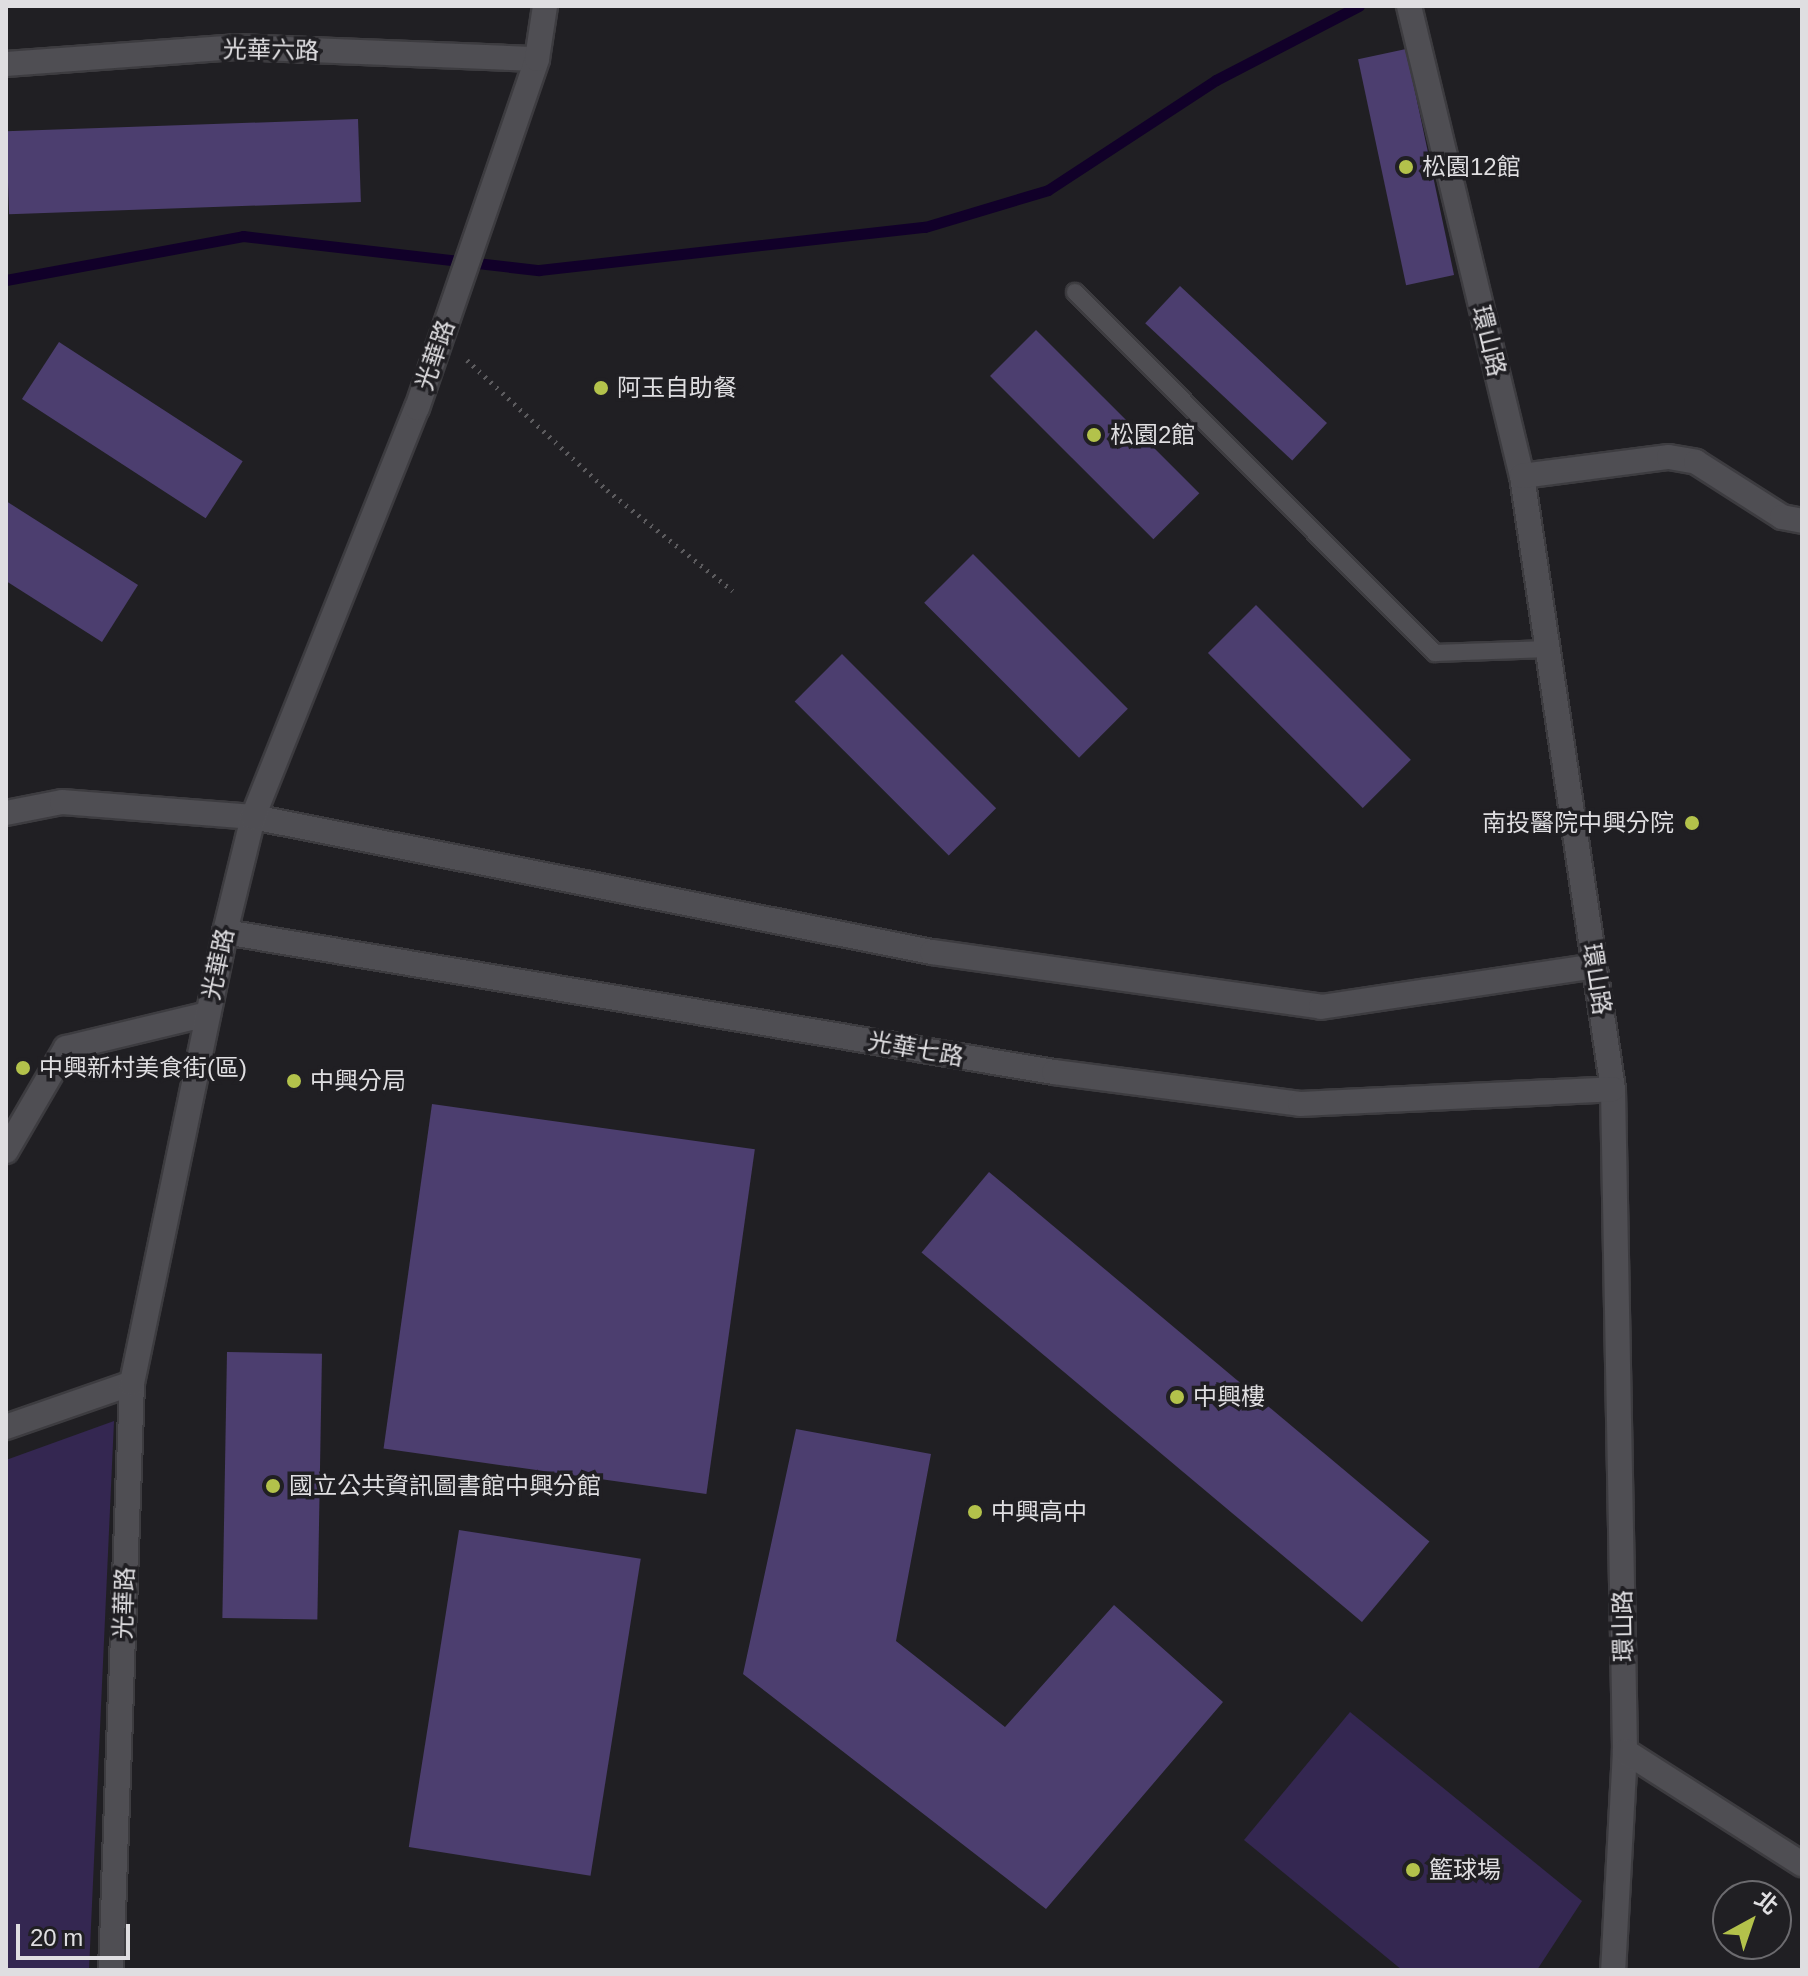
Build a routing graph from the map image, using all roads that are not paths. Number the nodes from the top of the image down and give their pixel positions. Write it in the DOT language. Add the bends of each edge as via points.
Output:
graph roads {
  1 [pos="545,6"];
  2 [pos="1409,6"];
  3 [pos="537,59"];
  4 [pos="6,64"];
  5 [pos="1075,292"];
  6 [pos="1522,476"];
  7 [pos="1802,521"];
  8 [pos="1548,649"];
  9 [pos="6,813"];
  10 [pos="253,817"];
  11 [pos="225,932"];
  12 [pos="1595,966"];
  13 [pos="208,1014"];
  14 [pos="1613,1089"];
  15 [pos="6,1151"];
  16 [pos="132,1383"];
  17 [pos="6,1427"];
  18 [pos="1625,1751"];
  19 [pos="1802,1864"];
  20 [pos="111,1970"];
  21 [pos="1613,1970"];
  1 -- 3 [label="street, 光華路"];
  2 -- 6 [label="street, 環山路"];
  3 -- 4 [label="street, 光華六路" via="235,47"];
  3 -- 10 [label="street, 光華路" via="437,345"];
  5 -- 8 [label="lane" via="1435,653"];
  6 -- 7 [label="street" via="1669,457 1696,462 1782,517"];
  6 -- 8 [label="street, 環山路"];
  8 -- 12 [label="street, 環山路"];
  9 -- 10 [label="street" via="62,802"];
  10 -- 11 [label="street, 光華路"];
  10 -- 12 [label="street" via="932,952 1321,1007"];
  11 -- 13 [label="street, 光華路"];
  11 -- 14 [label="street, 光華七路" via="1054,1072 1300,1104"];
  12 -- 14 [label="street, 環山路"];
  13 -- 15 [label="street" via="66,1048"];
  13 -- 16 [label="street, 光華路"];
  14 -- 18 [label="street, 環山路"];
  16 -- 17 [label="street"];
  16 -- 20 [label="street, 光華路"];
  18 -- 19 [label="street"];
  18 -- 21 [label="street, 環山路"];
}
